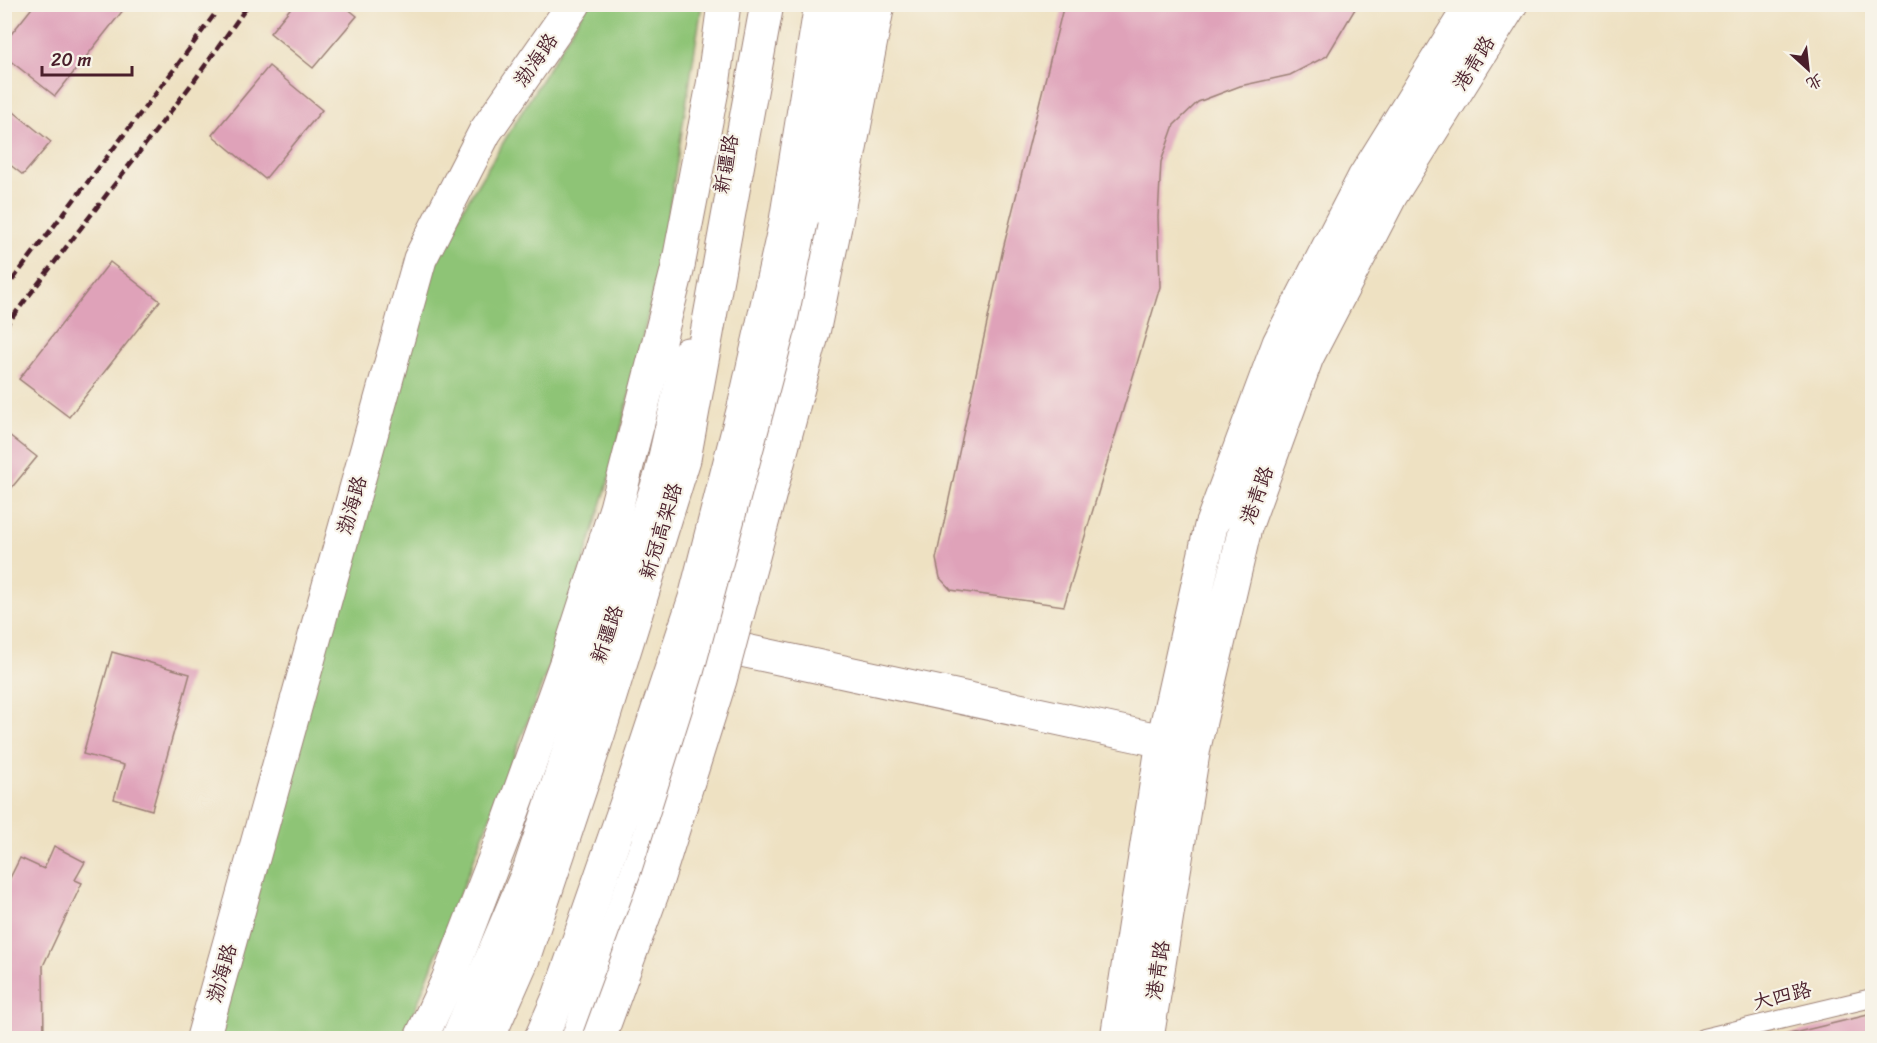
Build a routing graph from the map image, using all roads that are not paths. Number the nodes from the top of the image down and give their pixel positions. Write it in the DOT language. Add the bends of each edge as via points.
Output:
graph roads {
  1 [pos="574,4"];
  2 [pos="724,4"];
  3 [pos="753,4"];
  4 [pos="767,4"];
  5 [pos="821,4"];
  6 [pos="849,4"];
  7 [pos="878,4"];
  8 [pos="1472,4"];
  9 [pos="1511,4"];
  10 [pos="709,643"];
  11 [pos="1178,744"];
  12 [pos="1872,998"];
  13 [pos="204,1038"];
  14 [pos="421,1038"];
  15 [pos="458,1038"];
  16 [pos="488,1038"];
  17 [pos="541,1038"];
  18 [pos="578,1038"];
  19 [pos="599,1038"];
  20 [pos="1117,1038"];
  21 [pos="1147,1038"];
  22 [pos="1703,1038"];
  1 -- 13 [label="main road, 渤海路" via="485,132 420,259"];
  2 -- 14 [label="main road" via="713,85 677,271 616,508 507,827 448,980"];
  3 -- 15 [label="main road, 新疆路" via="712,247 661,475 530,868"];
  4 -- 16 [label="main road, 新冠高架路" via="684,459 528,945"];
  5 -- 17 [label="main road" via="786,221 695,598 627,804"];
  6 -- 10 [label="main road" via="814,218 759,460"];
  7 -- 19 [label="main road, bridge" via="814,328 720,680 657,880"];
  8 -- 11 [label="main road, 港青路" via="1364,177 1279,343 1211,526"];
  9 -- 11 [label="main road, 港青路" via="1391,195 1307,357 1245,528"];
  10 -- 11 [label="main road"];
  10 -- 18 [label="main road" via="647,845"];
  11 -- 20 [label="main road, 港青路"];
  11 -- 21 [label="main road, 港青路"];
  12 -- 22 [label="lane, 大四路"];
}
